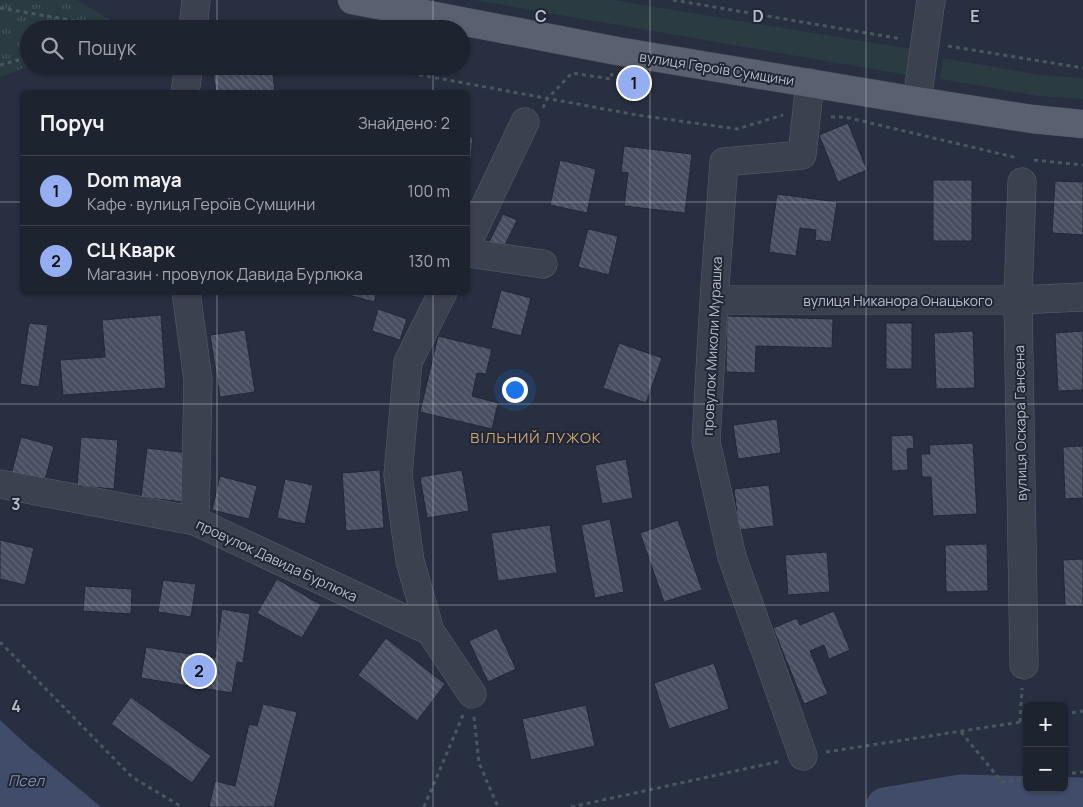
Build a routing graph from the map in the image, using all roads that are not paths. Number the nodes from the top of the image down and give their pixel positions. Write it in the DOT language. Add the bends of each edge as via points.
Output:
graph roads {
  1 [pos="196,0"];
  2 [pos="931,0"];
  3 [pos="368,2"];
  4 [pos="194,20"];
  5 [pos="460,20"];
  6 [pos="470,22"];
  7 [pos="187,75"];
  8 [pos="810,83"];
  9 [pos="185,90"];
  10 [pos="916,101"];
  11 [pos="525,122"];
  12 [pos="1083,124"];
  13 [pos="1022,182"];
  14 [pos="470,238"];
  15 [pos="470,253"];
  16 [pos="543,264"];
  17 [pos="186,295"];
  18 [pos="442,295"];
  19 [pos="1083,297"];
  20 [pos="714,300"];
  21 [pos="1018,300"];
  22 [pos="0,484"];
  23 [pos="195,521"];
  24 [pos="430,631"];
  25 [pos="1024,664"];
  26 [pos="472,694"];
  27 [pos="803,756"];
  1 -- 4 [label="street"];
  2 -- 10 [label="street"];
  3 -- 5 [label="main road, вулиця Героїв Сумщини"];
  6 -- 8 [label="main road, вулиця Героїв Сумщини"];
  7 -- 9 [label="street"];
  8 -- 10 [label="main road, вулиця Героїв Сумщини"];
  8 -- 20 [label="street, провулок Миколи Мурашка" via="802,155 724,162"];
  10 -- 12 [label="main road, вулиця Героїв Сумщини"];
  11 -- 14 [label="street"];
  13 -- 21 [label="street, вулиця Оскара Гансена"];
  15 -- 16 [label="street"];
  17 -- 23 [label="street" via="198,380"];
  18 -- 24 [label="street" via="408,362 398,476 410,561"];
  19 -- 21 [label="street, вулиця Никанора Онацького"];
  20 -- 21 [label="street, вулиця Никанора Онацького"];
  20 -- 27 [label="street, провулок Миколи Мурашка" via="706,442 732,557"];
  21 -- 25 [label="street, вулиця Оскара Гансена"];
  22 -- 23 [label="street, провулок Давида Бурлюка"];
  23 -- 24 [label="street, провулок Давида Бурлюка"];
  24 -- 26 [label="street"];
}
